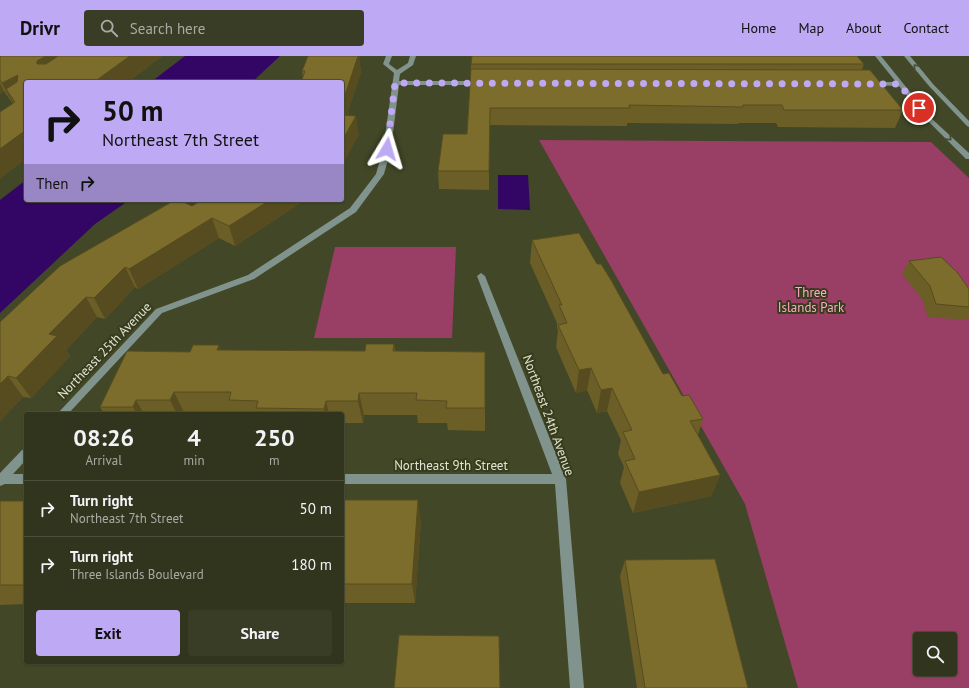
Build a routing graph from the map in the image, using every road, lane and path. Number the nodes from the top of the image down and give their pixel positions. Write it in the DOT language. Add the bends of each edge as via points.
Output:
graph roads {
  1 [pos="389,56"];
  2 [pos="413,56"];
  3 [pos="878,56"];
  4 [pos="907,56"];
  5 [pos="397,72"];
  6 [pos="395,83"];
  7 [pos="490,83"];
  8 [pos="860,84"];
  9 [pos="899,84"];
  10 [pos="969,125"];
  11 [pos="969,157"];
  12 [pos="481,276"];
  13 [pos="64,412"];
  14 [pos="24,455"];
  15 [pos="24,479"];
  16 [pos="344,479"];
  17 [pos="560,479"];
  18 [pos="1,480"];
  19 [pos="577,688"];
  1 -- 5 [label="street" via="386,64"];
  2 -- 5 [label="street" via="411,64"];
  3 -- 9 [label="street"];
  10 -- 4 [label="street, one-way"];
  5 -- 6 [label="street, Northeast 25th Avenue"];
  6 -- 7 [label="street"];
  6 -- 13 [label="street, Northeast 25th Avenue" via="387,149 380,174 353,210 252,277 159,311"];
  8 -- 9 [label="street"];
  9 -- 11 [label="street, one-way" via="929,119"];
  12 -- 17 [label="street, Northeast 24th Avenue"];
  14 -- 18 [label="street"];
  15 -- 18 [label="street"];
  16 -- 17 [label="street, Northeast 9th Street"];
  17 -- 19 [label="street, Northeast 24th Avenue"];
}
